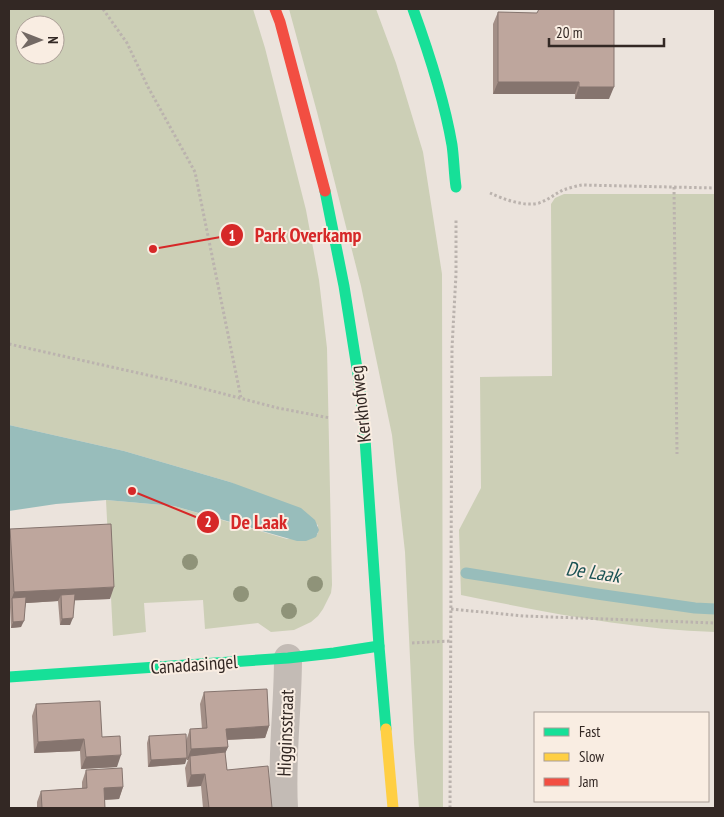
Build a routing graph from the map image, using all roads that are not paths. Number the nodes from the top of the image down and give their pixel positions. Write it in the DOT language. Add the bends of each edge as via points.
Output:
graph roads {
  1 [pos="275,9"];
  2 [pos="413,9"];
  3 [pos="456,182"];
  4 [pos="379,646"];
  5 [pos="288,658"];
  6 [pos="9,677"];
  7 [pos="284,808"];
  8 [pos="393,808"];
  1 -- 4 [label="street, Kerkhofweg" via="324,188 344,286 364,424"];
  2 -- 3 [label="street" via="442,97"];
  4 -- 5 [label="street, Canadasingel"];
  4 -- 8 [label="street, Kerkhofweg"];
  5 -- 6 [label="street, Canadasingel"];
  5 -- 7 [label="street, Higginsstraat"];
}
